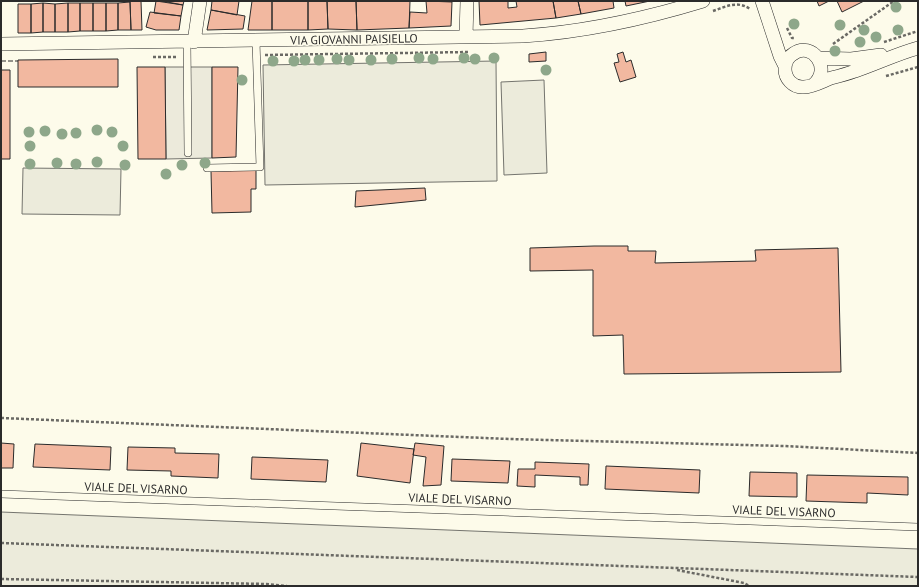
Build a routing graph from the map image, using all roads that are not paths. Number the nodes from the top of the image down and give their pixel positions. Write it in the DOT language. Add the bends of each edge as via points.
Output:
graph roads {
  1 [pos="200,1"];
  2 [pos="467,1"];
  3 [pos="703,1"];
  4 [pos="762,1"];
  5 [pos="773,32"];
  6 [pos="466,37"];
  7 [pos="256,41"];
  8 [pos="190,42"];
  9 [pos="1,44"];
  10 [pos="915,49"];
  11 [pos="799,51"];
  12 [pos="817,57"];
  13 [pos="785,66"];
  14 [pos="813,85"];
  15 [pos="188,153"];
  16 [pos="207,168"];
  17 [pos="1,494"];
  18 [pos="918,527"];
  1 -- 8 [label="street"];
  2 -- 6 [label="street"];
  3 -- 6 [label="street, VIA GIOVANNI PAISIELLO" via="643,18 584,29 522,36"];
  4 -- 5 [label="street"];
  5 -- 11 [label="street"];
  5 -- 13 [label="street"];
  6 -- 7 [label="street, VIA GIOVANNI PAISIELLO"];
  7 -- 8 [label="street, VIA GIOVANNI PAISIELLO"];
  7 -- 16 [label="lane" via="260,167"];
  8 -- 9 [label="street, VIA GIOVANNI PAISIELLO"];
  8 -- 15 [label="lane"];
  10 -- 12 [label="street" via="860,59 831,60"];
  10 -- 14 [label="street"];
  11 -- 12 [label="street" via="808,51"];
  11 -- 13 [label="street" via="789,57"];
  12 -- 14 [label="street" via="822,65 821,73"];
  13 -- 14 [label="street" via="787,77 794,85"];
  17 -- 18 [label="lane, VIALE DEL VISARNO"];
}
